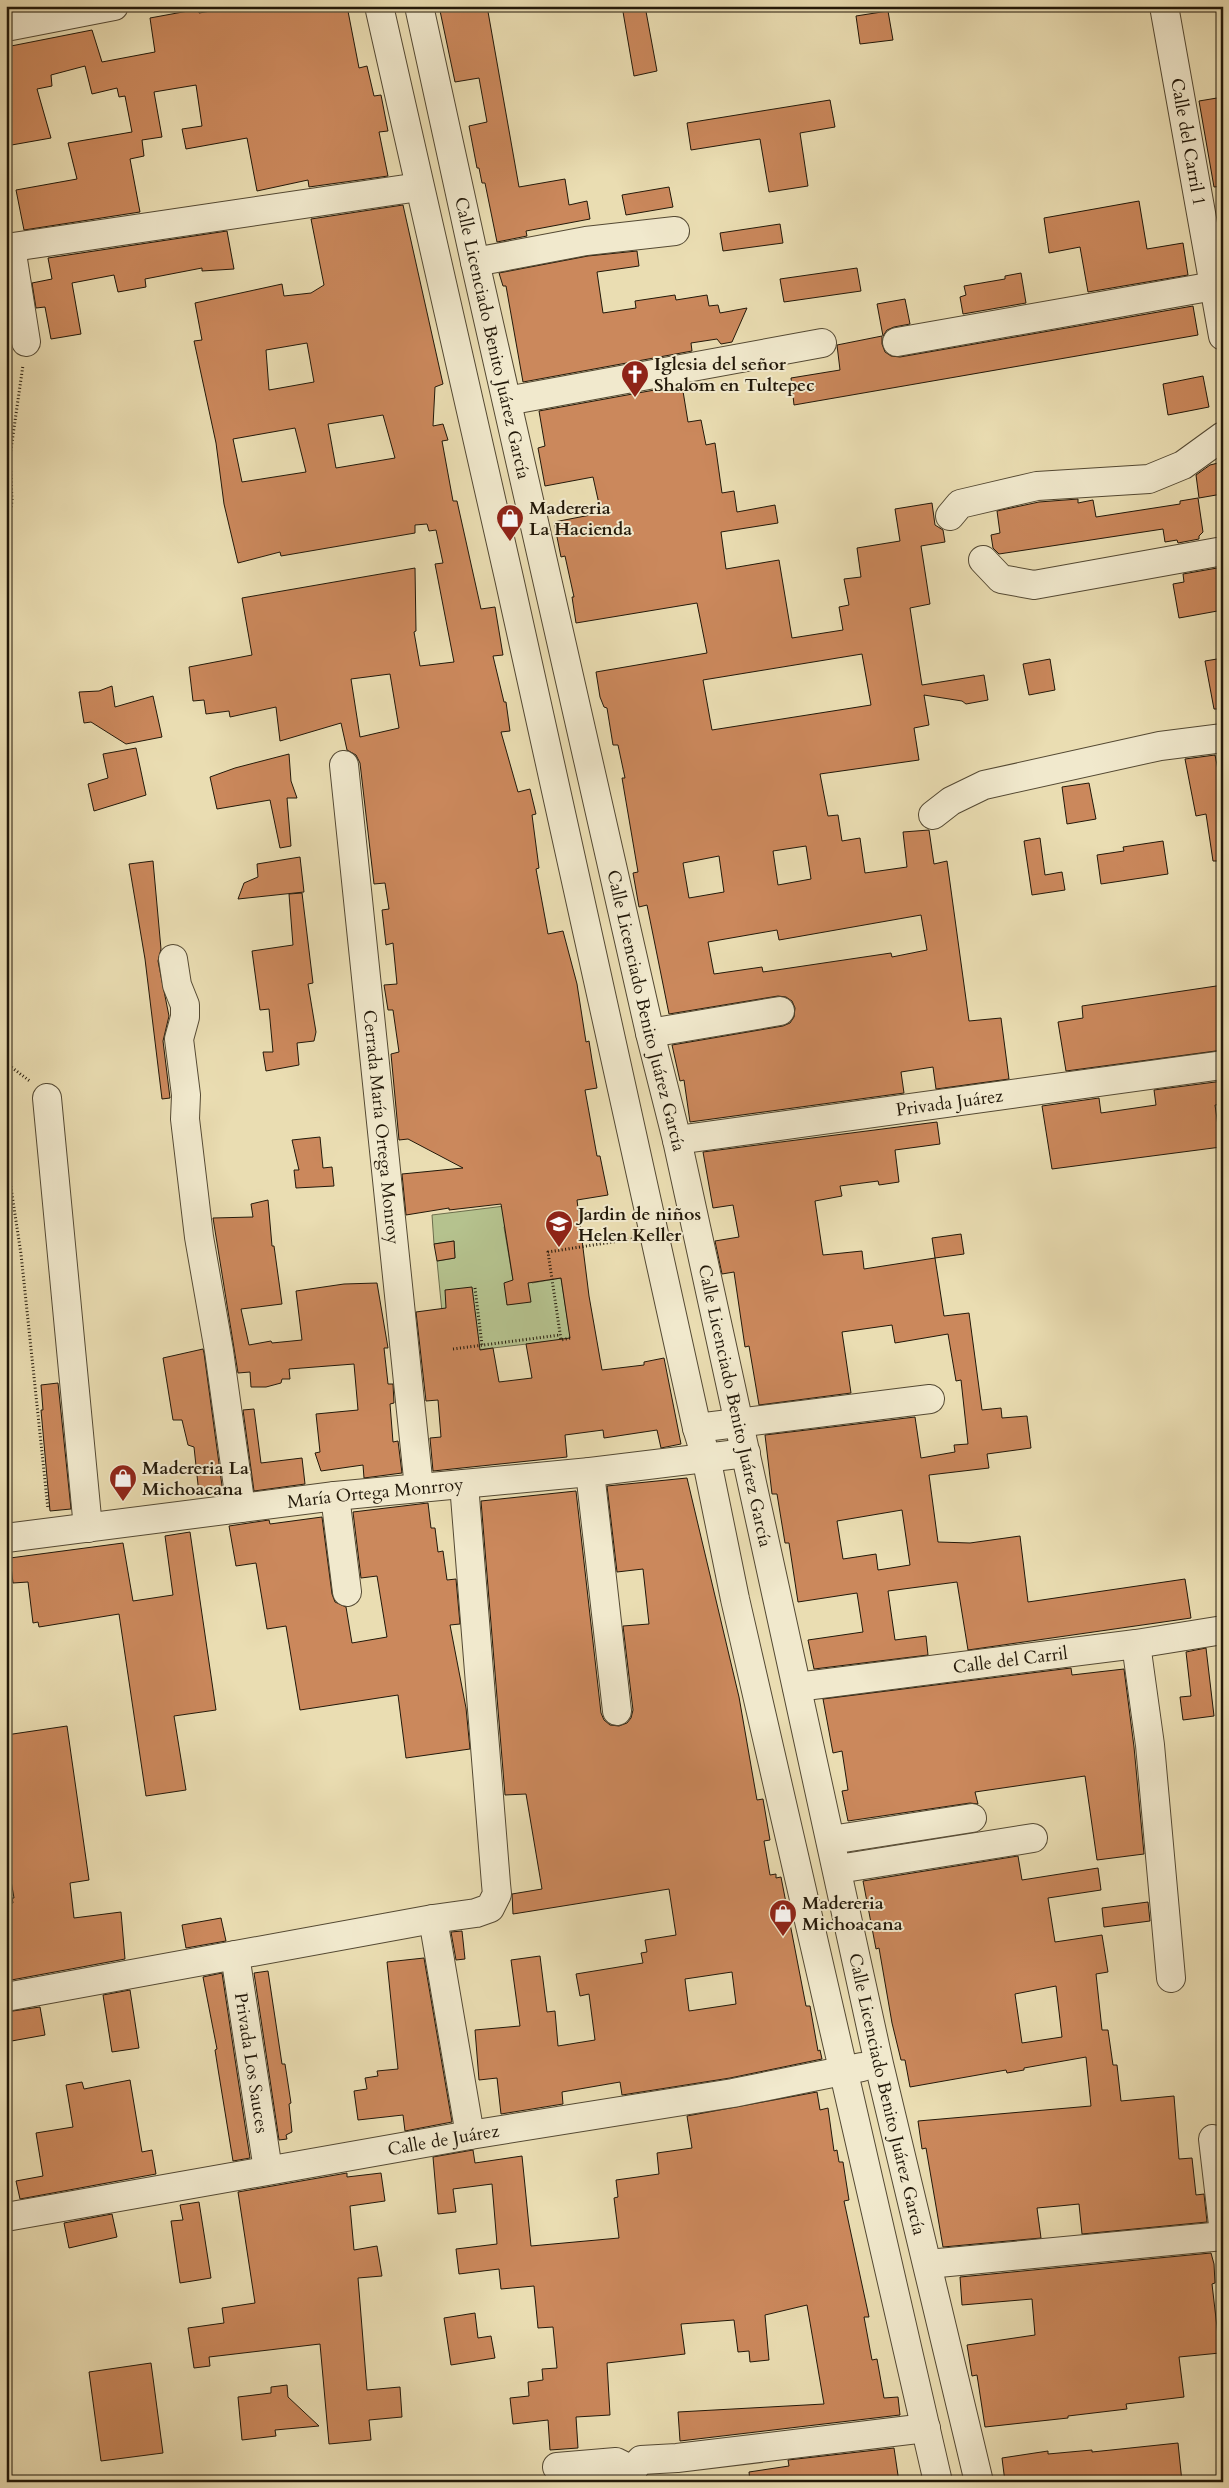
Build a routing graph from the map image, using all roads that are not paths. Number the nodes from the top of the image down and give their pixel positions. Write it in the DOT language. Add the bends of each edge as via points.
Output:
graph roads {
  1 [pos="114,6"];
  2 [pos="379,6"];
  3 [pos="419,6"];
  4 [pos="1164,6"];
  5 [pos="6,26"];
  6 [pos="420,187"];
  7 [pos="1213,220"];
  8 [pos="676,232"];
  9 [pos="9,248"];
  10 [pos="474,262"];
  11 [pos="1218,301"];
  12 [pos="1223,336"];
  13 [pos="26,342"];
  14 [pos="897,342"];
  15 [pos="822,344"];
  16 [pos="507,401"];
  17 [pos="1223,436"];
  18 [pos="950,516"];
  19 [pos="1223,551"];
  20 [pos="983,560"];
  21 [pos="545,570"];
  22 [pos="509,578"];
  23 [pos="1223,738"];
  24 [pos="344,765"];
  25 [pos="933,815"];
  26 [pos="173,959"];
  27 [pos="780,1010"];
  28 [pos="650,1033"];
  29 [pos="1223,1065"];
  30 [pos="47,1098"];
  31 [pos="677,1140"];
  32 [pos="930,1399"];
  33 [pos="740,1422"];
  34 [pos="697,1428"];
  35 [pos="746,1453"];
  36 [pos="706,1457"];
  37 [pos="590,1472"];
  38 [pos="464,1484"];
  39 [pos="419,1488"];
  40 [pos="335,1496"];
  41 [pos="241,1508"];
  42 [pos="88,1528"];
  43 [pos="6,1538"];
  44 [pos="347,1592"];
  45 [pos="1223,1630"];
  46 [pos="1136,1644"];
  47 [pos="797,1687"];
  48 [pos="617,1711"];
  49 [pos="972,1818"];
  50 [pos="1034,1838"];
  51 [pos="832,1840"];
  52 [pos="838,1869"];
  53 [pos="433,1919"];
  54 [pos="235,1955"];
  55 [pos="1171,1978"];
  56 [pos="6,1997"];
  57 [pos="880,2064"];
  58 [pos="844,2071"];
  59 [pos="470,2135"];
  60 [pos="1213,2139"];
  61 [pos="268,2170"];
  62 [pos="6,2217"];
  63 [pos="1223,2225"];
  64 [pos="1223,2236"];
  65 [pos="928,2264"];
  66 [pos="926,2428"];
  67 [pos="557,2466"];
  68 [pos="632,2476"];
  69 [pos="938,2482"];
  70 [pos="980,2482"];
  1 -- 5 [label="street"];
  2 -- 6 [label="street"];
  3 -- 10 [label="street, Calle Licenciado Benito Juárez García"];
  4 -- 7 [label="street, Calle del Carril 1"];
  6 -- 9 [label="street"];
  6 -- 22 [label="street"];
  7 -- 11 [label="street, Calle del Carril 1"];
  8 -- 10 [label="street" via="586,241"];
  9 -- 13 [label="street"];
  10 -- 16 [label="street, Calle Licenciado Benito Juárez García"];
  11 -- 12 [label="street, Calle del Carril 1"];
  11 -- 14 [label="street"];
  15 -- 16 [label="street"];
  16 -- 21 [label="street, Calle Licenciado Benito Juárez García"];
  17 -- 18 [label="street" via="1183,465 1149,479 1037,486 960,504"];
  19 -- 20 [label="street" via="1034,585 1001,579"];
  21 -- 22 [label="street"];
  21 -- 28 [label="street, Calle Licenciado Benito Juárez García"];
  22 -- 34 [label="street"];
  23 -- 25 [label="street" via="1160,746 984,785 951,801"];
  24 -- 39 [label="street, Cerrada María Ortega Monroy"];
  26 -- 41 [label="street" via="177,985 185,1005 179,1040 196,1208"];
  27 -- 28 [label="street"];
  28 -- 31 [label="street, Calle Licenciado Benito Juárez García"];
  29 -- 31 [label="street, Privada Juárez"];
  30 -- 42 [label="street"];
  31 -- 33 [label="street, Calle Licenciado Benito Juárez García"];
  32 -- 33 [label="street"];
  33 -- 34 [label="street"];
  33 -- 35 [label="street, Calle Licenciado Benito Juárez García"];
  34 -- 36 [label="street"];
  35 -- 36 [label="street, María Ortega Monrroy"];
  35 -- 47 [label="street, Calle Licenciado Benito Juárez García"];
  36 -- 37 [label="street, María Ortega Monrroy"];
  36 -- 58 [label="street" via="735,1599"];
  37 -- 38 [label="street, María Ortega Monrroy"];
  37 -- 48 [label="street"];
  38 -- 39 [label="street, María Ortega Monrroy"];
  38 -- 53 [label="street" via="497,1894 490,1908"];
  39 -- 40 [label="street, María Ortega Monrroy"];
  40 -- 41 [label="street, María Ortega Monrroy"];
  40 -- 44 [label="street"];
  41 -- 42 [label="street, María Ortega Monrroy"];
  42 -- 43 [label="street, María Ortega Monrroy"];
  45 -- 46 [label="street, Calle del Carril"];
  46 -- 47 [label="street, Calle del Carril"];
  46 -- 55 [label="street" via="1150,1745"];
  47 -- 51 [label="street, Calle Licenciado Benito Juárez García"];
  49 -- 51 [label="street"];
  50 -- 52 [label="street"];
  51 -- 52 [label="street, Calle Licenciado Benito Juárez García"];
  52 -- 57 [label="street, Calle Licenciado Benito Juárez García"];
  53 -- 54 [label="street"];
  53 -- 59 [label="street"];
  54 -- 56 [label="street"];
  54 -- 61 [label="street, Privada Los Sauces"];
  57 -- 58 [label="street, Calle de Juárez"];
  57 -- 65 [label="street, Calle Licenciado Benito Juárez García"];
  58 -- 59 [label="street, Calle de Juárez" via="733,2093"];
  58 -- 66 [label="street"];
  59 -- 61 [label="street, Calle de Juárez"];
  60 -- 63 [label="street"];
  61 -- 62 [label="street, Calle de Juárez"];
  64 -- 65 [label="street"];
  65 -- 70 [label="street, Calle Licenciado Benito Juárez García"];
  66 -- 68 [label="street" via="641,2460"];
  66 -- 69 [label="street"];
  67 -- 68 [label="street" via="616,2462"];
}
